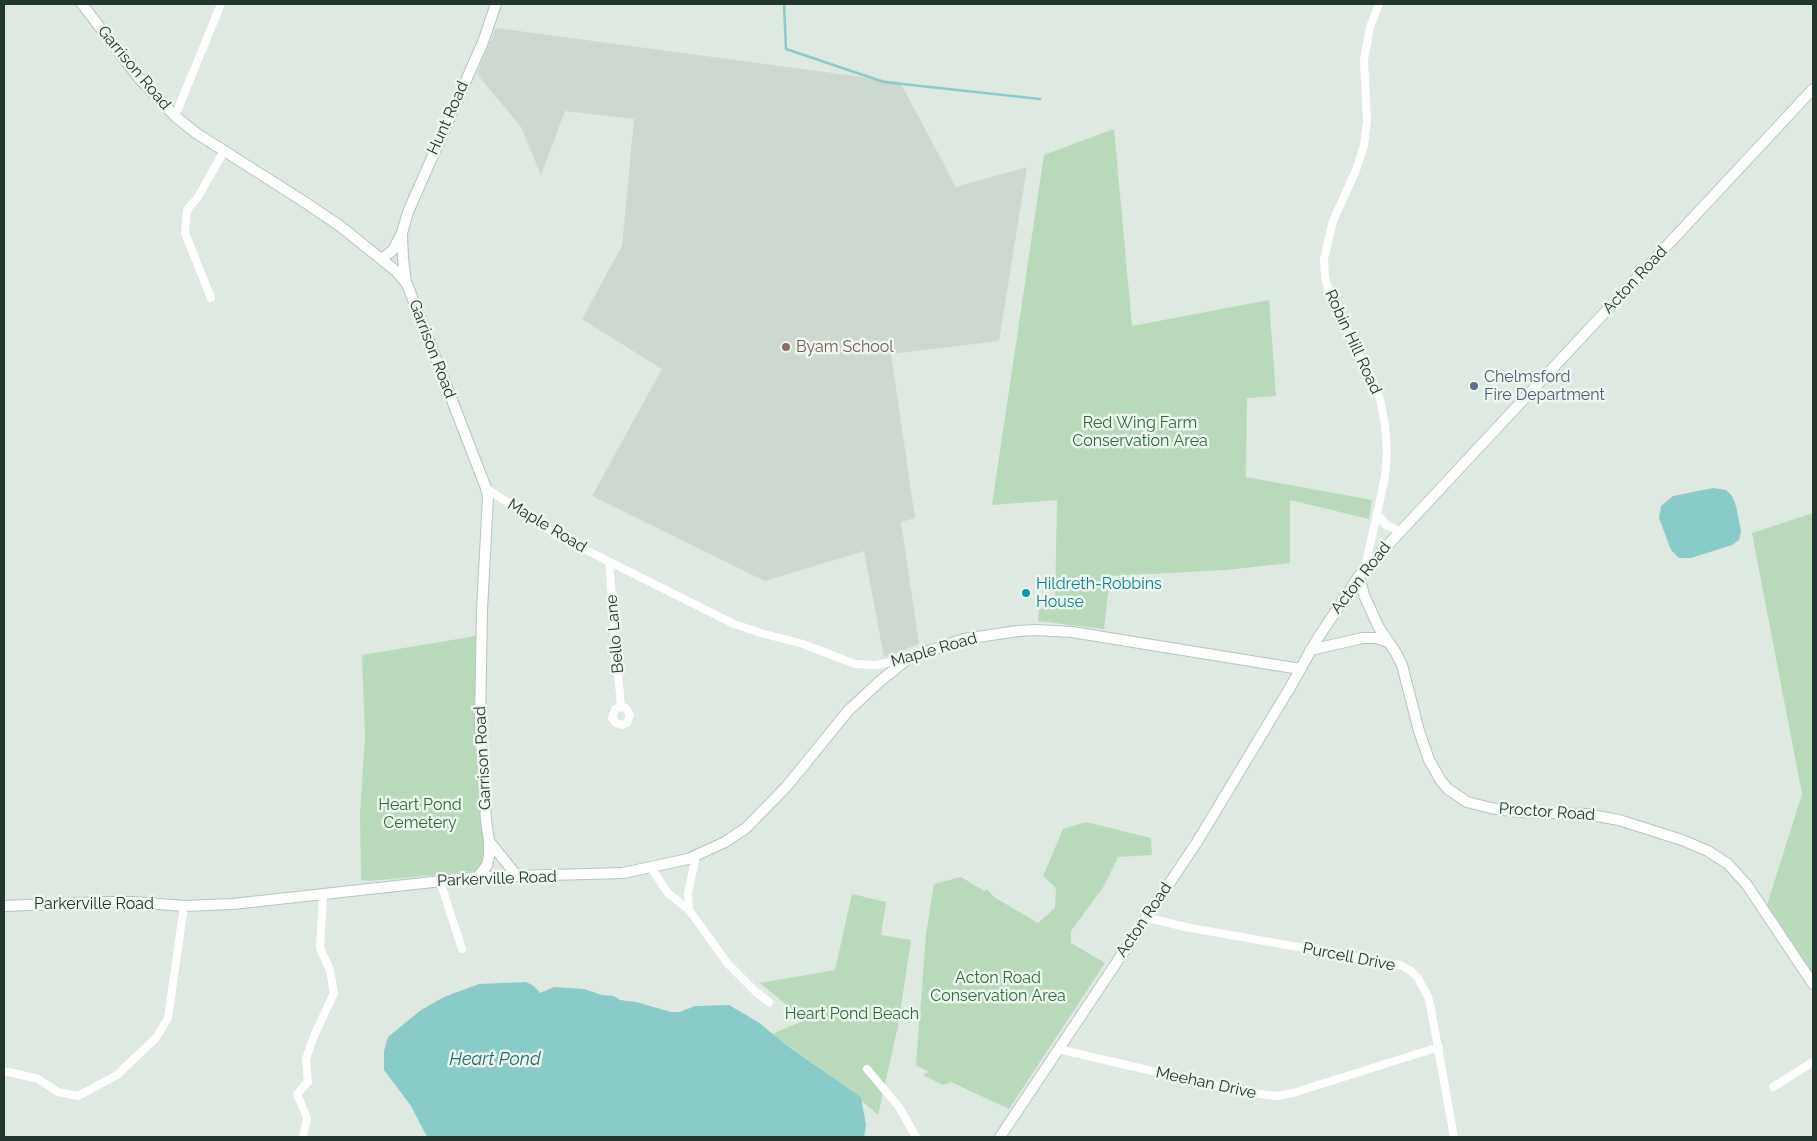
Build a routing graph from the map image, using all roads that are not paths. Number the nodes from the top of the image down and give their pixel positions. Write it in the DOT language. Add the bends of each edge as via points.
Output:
graph roads {
  1 [pos="82,4"];
  2 [pos="221,4"];
  3 [pos="496,4"];
  4 [pos="1379,4"];
  5 [pos="1813,89"];
  6 [pos="175,116"];
  7 [pos="224,151"];
  8 [pos="402,233"];
  9 [pos="382,259"];
  10 [pos="407,284"];
  11 [pos="211,298"];
  12 [pos="486,488"];
  13 [pos="1377,513"];
  14 [pos="1400,531"];
  15 [pos="609,562"];
  16 [pos="1362,572"];
  17 [pos="1388,642"];
  18 [pos="1310,650"];
  19 [pos="909,658"];
  20 [pos="1300,669"];
  21 [pos="621,707"];
  22 [pos="489,841"];
  23 [pos="696,856"];
  24 [pos="652,868"];
  25 [pos="517,876"];
  26 [pos="478,877"];
  27 [pos="440,881"];
  28 [pos="323,894"];
  29 [pos="4,906"];
  30 [pos="184,906"];
  31 [pos="689,910"];
  32 [pos="1145,917"];
  33 [pos="462,950"];
  34 [pos="1813,984"];
  35 [pos="769,1002"];
  36 [pos="1439,1047"];
  37 [pos="1058,1048"];
  38 [pos="1813,1062"];
  39 [pos="867,1069"];
  40 [pos="4,1072"];
  41 [pos="1773,1087"];
  42 [pos="303,1137"];
  43 [pos="916,1137"];
  44 [pos="1000,1137"];
  45 [pos="1454,1137"];
  1 -- 6 [label="main road, Garrison Road" via="139,78"];
  2 -- 6 [label="street"];
  3 -- 8 [label="main road, Hunt Road" via="412,202"];
  4 -- 13 [label="street, Robin Hill Road" via="1364,54 1367,120 1364,146 1332,221 1324,259 1331,300 1370,375 1384,412 1387,451"];
  5 -- 14 [label="main road, Acton Road"];
  6 -- 7 [label="main road, Garrison Road"];
  7 -- 9 [label="main road, Garrison Road" via="322,213"];
  7 -- 11 [label="street" via="187,210 185,233"];
  8 -- 9 [label="main road, Hunt Road" via="393,250"];
  8 -- 10 [label="main road, Hunt Road"];
  9 -- 10 [label="main road, Garrison Road"];
  10 -- 12 [label="main road, Garrison Road"];
  12 -- 15 [label="street, Maple Road" via="536,523"];
  12 -- 22 [label="main road, Garrison Road" via="480,723"];
  13 -- 14 [label="street" via="1386,525"];
  13 -- 16 [label="street, Robin Hill Road"];
  14 -- 16 [label="main road, Acton Road"];
  15 -- 19 [label="street, Maple Road" via="734,624 803,644 845,661 876,665"];
  15 -- 21 [label="street, Bello Lane"];
  16 -- 17 [label="main road, Proctor Road" via="1364,595"];
  16 -- 18 [label="main road, Acton Road"];
  17 -- 18 [label="main road" via="1371,637 1350,639"];
  17 -- 34 [label="main road, Proctor Road" via="1402,665 1429,760 1448,789 1467,802 1491,808 1586,814 1619,820 1708,851 1728,864 1747,885"];
  18 -- 20 [label="main road, Acton Road"];
  19 -- 20 [label="main road, Maple Road" via="964,639 1036,630 1072,632"];
  19 -- 23 [label="main road, Parkerville Road" via="848,711 787,786 746,828"];
  20 -- 32 [label="main road, Acton Road" via="1208,825"];
  22 -- 25 [label="main road"];
  22 -- 26 [label="main road, Garrison Road" via="487,865"];
  23 -- 24 [label="main road, Parkerville Road"];
  23 -- 31 [label="street" via="688,893"];
  24 -- 25 [label="main road, Parkerville Road" via="623,873"];
  24 -- 31 [label="street" via="668,893"];
  25 -- 26 [label="main road, Parkerville Road"];
  26 -- 27 [label="main road, Parkerville Road"];
  27 -- 28 [label="main road, Parkerville Road"];
  27 -- 33 [label="street"];
  28 -- 30 [label="main road, Parkerville Road"];
  28 -- 42 [label="street" via="320,948 330,970 334,993 306,1059 308,1082 297,1094 307,1118"];
  29 -- 30 [label="main road, Parkerville Road" via="133,902"];
  30 -- 40 [label="street" via="168,1018 156,1038 117,1075 78,1096 58,1092 38,1079"];
  31 -- 35 [label="street" via="728,964"];
  32 -- 36 [label="street, Purcell Drive" via="1410,970 1424,989"];
  32 -- 37 [label="main road, Acton Road"];
  36 -- 37 [label="street, Meehan Drive" via="1277,1096 1242,1092"];
  36 -- 45 [label="street, Purcell Drive"];
  37 -- 44 [label="main road, Acton Road"];
  38 -- 41 [label="street"];
  39 -- 43 [label="street" via="899,1107"];
}
